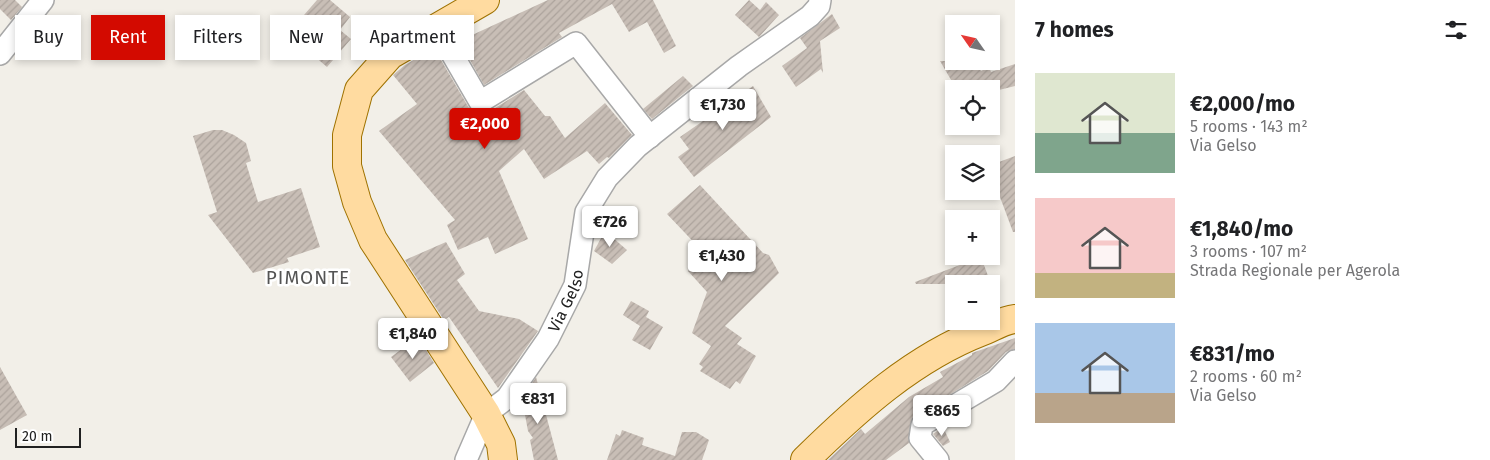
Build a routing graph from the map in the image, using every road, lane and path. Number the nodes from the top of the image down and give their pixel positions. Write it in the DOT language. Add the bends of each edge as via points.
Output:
graph roads {
  1 [pos="43,0"];
  2 [pos="486,0"];
  3 [pos="820,0"];
  4 [pos="460,15"];
  5 [pos="0,54"];
  6 [pos="386,60"];
  7 [pos="456,60"];
  8 [pos="650,137"];
  9 [pos="1015,319"];
  10 [pos="1015,361"];
  11 [pos="486,414"];
  12 [pos="466,460"];
  13 [pos="503,460"];
  14 [pos="805,460"];
  15 [pos="938,460"];
  1 -- 5 [label="street"];
  2 -- 4 [label="main road"];
  3 -- 8 [label="street, Via Gelso" via="810,16 739,66"];
  6 -- 11 [label="main road" via="359,90 347,134 346,166 373,240"];
  7 -- 8 [label="street" via="480,102 576,43"];
  8 -- 11 [label="street, Via Gelso" via="607,178 590,205 586,212 575,285 548,339 507,398"];
  9 -- 14 [label="main road" via="952,342 915,366 850,416"];
  10 -- 15 [label="street" via="996,381 922,425 920,438"];
  11 -- 12 [label="street"];
  11 -- 13 [label="main road" via="501,444"];
}
